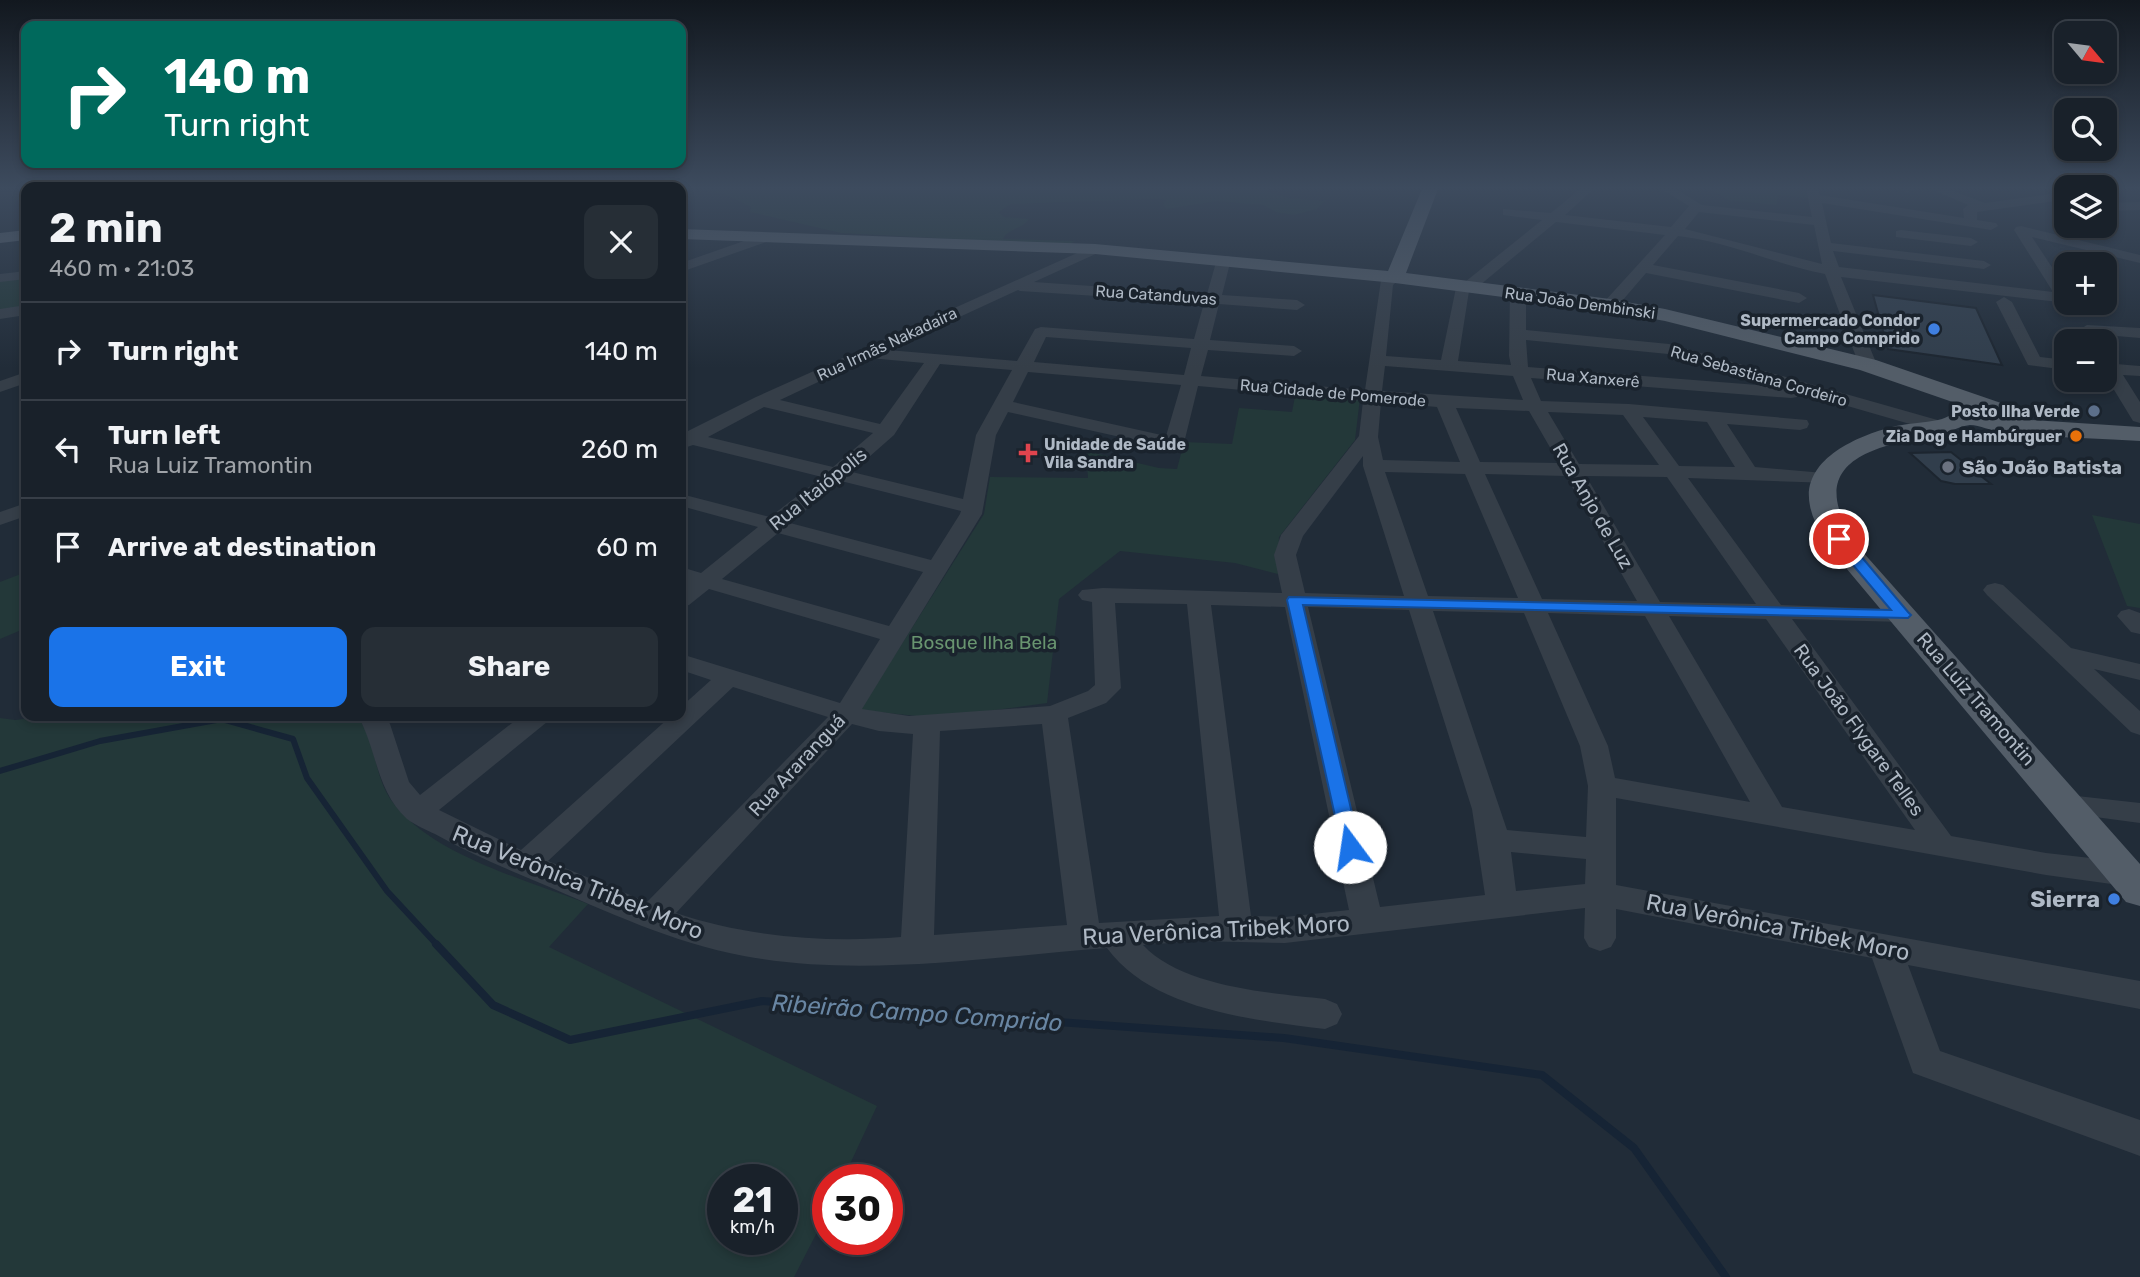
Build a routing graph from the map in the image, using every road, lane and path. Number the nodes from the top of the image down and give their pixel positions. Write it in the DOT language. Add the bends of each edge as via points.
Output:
graph roads {
  1 [pos="735,249"];
  2 [pos="1084,249"];
  3 [pos="1095,249"];
  4 [pos="1406,249"];
  5 [pos="1514,249"];
  6 [pos="1660,249"];
  7 [pos="1728,249"];
  8 [pos="1826,249"];
  9 [pos="1907,249"];
  10 [pos="2040,249"];
  11 [pos="1911,257"];
  12 [pos="2133,257"];
  13 [pos="1224,259"];
  14 [pos="1983,265"];
  15 [pos="686,266"];
  16 [pos="1643,268"];
  17 [pos="1831,270"];
  18 [pos="1755,271"];
  19 [pos="2054,275"];
  20 [pos="21,276"];
  21 [pos="1395,277"];
  22 [pos="2140,277"];
  23 [pos="0,278"];
  24 [pos="1016,286"];
  25 [pos="1466,286"];
  26 [pos="1518,293"];
  27 [pos="1799,298"];
  28 [pos="1213,299"];
  29 [pos="2004,302"];
  30 [pos="1297,305"];
  31 [pos="1610,305"];
  32 [pos="21,311"];
  33 [pos="2054,311"];
  34 [pos="0,314"];
  35 [pos="2076,315"];
  36 [pos="2140,333"];
  37 [pos="1517,334"];
  38 [pos="1201,344"];
  39 [pos="1805,350"];
  40 [pos="1294,351"];
  41 [pos="1684,353"];
  42 [pos="867,354"];
  43 [pos="1599,357"];
  44 [pos="935,359"];
  45 [pos="1377,360"];
  46 [pos="1868,365"];
  47 [pos="1449,366"];
  48 [pos="2054,366"];
  49 [pos="1022,367"];
  50 [pos="2117,369"];
  51 [pos="2140,371"];
  52 [pos="1519,372"];
  53 [pos="21,379"];
  54 [pos="1605,379"];
  55 [pos="1191,381"];
  56 [pos="2117,382"];
  57 [pos="1692,386"];
  58 [pos="0,387"];
  59 [pos="1810,391"];
  60 [pos="1372,396"];
  61 [pos="762,401"];
  62 [pos="1444,402"];
  63 [pos="1002,405"];
  64 [pos="1536,407"];
  65 [pos="1629,410"];
  66 [pos="1968,413"];
  67 [pos="2002,415"];
  68 [pos="1713,417"];
  69 [pos="2140,417"];
  70 [pos="1800,424"];
  71 [pos="1924,426"];
  72 [pos="887,431"];
  73 [pos="2140,431"];
  74 [pos="1368,437"];
  75 [pos="686,439"];
  76 [pos="686,440"];
  77 [pos="1872,442"];
  78 [pos="1373,466"];
  79 [pos="1472,468"];
  80 [pos="1572,470"];
  81 [pos="1673,471"];
  82 [pos="1749,472"];
  83 [pos="837,474"];
  84 [pos="1824,479"];
  85 [pos="686,501"];
  86 [pos="974,508"];
  87 [pos="21,511"];
  88 [pos="0,519"];
  89 [pos="774,525"];
  90 [pos="937,569"];
  91 [pos="686,575"];
  92 [pos="705,581"];
  93 [pos="1995,590"];
  94 [pos="686,596"];
  95 [pos="1198,597"];
  96 [pos="1295,600"];
  97 [pos="1417,603"];
  98 [pos="1533,606"];
  99 [pos="1653,609"];
  100 [pos="1773,612"];
  101 [pos="1903,615"];
  102 [pos="895,636"];
  103 [pos="2067,654"];
  104 [pos="686,664"];
  105 [pos="2140,672"];
  106 [pos="729,677"];
  107 [pos="846,714"];
  108 [pos="1054,714"];
  109 [pos="686,717"];
  110 [pos="380,721"];
  111 [pos="532,721"];
  112 [pos="681,721"];
  113 [pos="927,725"];
  114 [pos="2140,726"];
  115 [pos="1602,786"];
  116 [pos="2068,805"];
  117 [pos="418,812"];
  118 [pos="2140,813"];
  119 [pos="1773,817"];
  120 [pos="1494,840"];
  121 [pos="1942,846"];
  122 [pos="1600,849"];
  123 [pos="525,865"];
  124 [pos="2133,883"];
  125 [pos="1599,894"];
  126 [pos="1502,905"];
  127 [pos="652,917"];
  128 [pos="1368,921"];
  129 [pos="1237,930"];
  130 [pos="1100,935"];
  131 [pos="1600,938"];
  132 [pos="1885,947"];
  133 [pos="917,950"];
  134 [pos="2140,995"];
  135 [pos="1325,1014"];
  136 [pos="2140,1138"];
  1 -- 15 [label="street"];
  2 -- 3 [label="main road, Rua João Dembinski"];
  3 -- 13 [label="main road, Rua João Dembinski"];
  3 -- 24 [label="street, Rua Irmãs Nakadaira"];
  4 -- 21 [label="main road"];
  5 -- 25 [label="street"];
  6 -- 16 [label="street"];
  7 -- 18 [label="street"];
  8 -- 11 [label="street"];
  8 -- 17 [label="street"];
  9 -- 11 [label="street"];
  10 -- 19 [label="street"];
  11 -- 14 [label="street"];
  12 -- 22 [label="street"];
  13 -- 21 [label="main road, Rua João Dembinski"];
  13 -- 28 [label="street"];
  16 -- 18 [label="street"];
  16 -- 31 [label="street"];
  17 -- 18 [label="street"];
  17 -- 33 [label="street"];
  17 -- 46 [label="street"];
  18 -- 27 [label="street"];
  20 -- 23 [label="street"];
  21 -- 25 [label="main road, Rua João Dembinski"];
  21 -- 45 [label="street" via="1387,283"];
  24 -- 28 [label="street, Rua Catanduvas"];
  24 -- 42 [label="street, Rua Irmãs Nakadaira"];
  25 -- 26 [label="main road, Rua João Dembinski"];
  25 -- 47 [label="street"];
  26 -- 31 [label="main road, Rua João Dembinski"];
  26 -- 37 [label="street, Rua Anjo de Luz"];
  28 -- 30 [label="street, Rua Catanduvas"];
  28 -- 38 [label="street"];
  29 -- 48 [label="street" via="2035,367"];
  31 -- 39 [label="main road, Rua João Dembinski"];
  32 -- 34 [label="street"];
  35 -- 36 [label="street"];
  37 -- 41 [label="street, Rua Sebastiana Cordeiro"];
  37 -- 52 [label="street, Rua Anjo de Luz"];
  38 -- 40 [label="street"];
  38 -- 49 [label="street, Rua Araranguá" via="1041,332"];
  38 -- 55 [label="street"];
  39 -- 46 [label="main road, Rua João Dembinski"];
  39 -- 66 [label="main road, Rua João Dembinski" via="1928,389"];
  41 -- 57 [label="street"];
  41 -- 59 [label="street, Rua Sebastiana Cordeiro"];
  42 -- 44 [label="street, Rua Cidade de Pomerode"];
  42 -- 61 [label="street, Rua Irmãs Nakadaira"];
  43 -- 54 [label="street"];
  44 -- 49 [label="street, Rua Cidade de Pomerode"];
  44 -- 72 [label="street, Rua Itaiópolis"];
  45 -- 47 [label="street, Rua Xanxerê"];
  45 -- 60 [label="street"];
  46 -- 67 [label="main road, Rua João Dembinski"];
  47 -- 52 [label="street, Rua Xanxerê"];
  49 -- 55 [label="street, Rua Cidade de Pomerode"];
  49 -- 63 [label="street, Rua Araranguá"];
  50 -- 51 [label="street"];
  52 -- 54 [label="street, Rua Xanxerê"];
  52 -- 64 [label="street, Rua Anjo de Luz"];
  53 -- 58 [label="street"];
  54 -- 57 [label="street, Rua Xanxerê"];
  55 -- 60 [label="street, Rua Cidade de Pomerode"];
  55 -- 63 [label="street" via="1174,443"];
  56 -- 69 [label="street"];
  57 -- 59 [label="street, Rua Xanxerê"];
  59 -- 71 [label="street, Rua Sebastiana Cordeiro"];
  60 -- 62 [label="street, Rua Cidade de Pomerode"];
  60 -- 74 [label="street"];
  61 -- 72 [label="street"];
  61 -- 75 [label="street, Rua Irmãs Nakadaira"];
  62 -- 64 [label="street, Rua Cidade de Pomerode"];
  62 -- 79 [label="street"];
  63 -- 86 [label="street, Rua Araranguá" via="985,440"];
  64 -- 65 [label="street, Rua Cidade de Pomerode"];
  64 -- 80 [label="street, Rua Anjo de Luz"];
  65 -- 68 [label="street, Rua Cidade de Pomerode"];
  65 -- 81 [label="street, Rua João Flygare Telles"];
  66 -- 67 [label="main road, Rua João Dembinski" via="1985,422"];
  66 -- 71 [label="main road" via="1958,423"];
  67 -- 73 [label="main road, Rua João Dembinski"];
  67 -- 77 [label="main road"];
  68 -- 70 [label="street, Rua Cidade de Pomerode"];
  68 -- 82 [label="street"];
  71 -- 77 [label="main road"];
  72 -- 83 [label="street, Rua Itaiópolis"];
  74 -- 78 [label="street"];
  74 -- 96 [label="street" via="1288,541 1285,555"];
  76 -- 83 [label="street"];
  77 -- 84 [label="main road" via="1840,458"];
  78 -- 79 [label="street"];
  78 -- 97 [label="street"];
  79 -- 80 [label="street"];
  79 -- 98 [label="street"];
  80 -- 81 [label="street"];
  80 -- 99 [label="street, Rua Anjo de Luz"];
  81 -- 82 [label="street"];
  81 -- 100 [label="street, Rua João Flygare Telles"];
  82 -- 84 [label="street"];
  83 -- 86 [label="street"];
  83 -- 89 [label="street, Rua Itaiópolis"];
  84 -- 101 [label="main road, Rua Luiz Tramontin" via="1824,509 1833,530"];
  85 -- 89 [label="street"];
  86 -- 90 [label="street, Rua Araranguá"];
  87 -- 88 [label="street"];
  89 -- 90 [label="street"];
  89 -- 92 [label="street, Rua Itaiópolis"];
  90 -- 102 [label="street, Rua Araranguá"];
  91 -- 92 [label="street"];
  92 -- 94 [label="street, Rua Itaiópolis"];
  92 -- 102 [label="street"];
  93 -- 103 [label="street"];
  95 -- 96 [label="street"];
  95 -- 108 [label="street" via="1096,595 1108,688"];
  95 -- 129 [label="street"];
  96 -- 97 [label="street"];
  96 -- 128 [label="street"];
  97 -- 98 [label="street"];
  97 -- 120 [label="street"];
  98 -- 99 [label="street"];
  98 -- 115 [label="street" via="1587,728"];
  99 -- 100 [label="street"];
  99 -- 119 [label="street, Rua Anjo de Luz"];
  100 -- 101 [label="street"];
  100 -- 121 [label="street, Rua João Flygare Telles"];
  101 -- 116 [label="main road, Rua Luiz Tramontin"];
  102 -- 107 [label="street, Rua Araranguá"];
  103 -- 105 [label="street"];
  103 -- 114 [label="street"];
  104 -- 106 [label="street"];
  106 -- 107 [label="street"];
  106 -- 109 [label="street"];
  107 -- 113 [label="street"];
  107 -- 127 [label="street, Rua Araranguá"];
  108 -- 113 [label="street"];
  108 -- 130 [label="street"];
  110 -- 117 [label="street, Rua Verônica Tribek Moro" via="397,785"];
  111 -- 117 [label="street"];
  112 -- 123 [label="street"];
  113 -- 133 [label="street"];
  115 -- 119 [label="street"];
  115 -- 122 [label="street"];
  116 -- 118 [label="street"];
  116 -- 124 [label="main road, Rua Luiz Tramontin"];
  117 -- 123 [label="street, Rua Verônica Tribek Moro"];
  119 -- 121 [label="street"];
  120 -- 122 [label="street"];
  120 -- 126 [label="street"];
  121 -- 124 [label="street"];
  122 -- 125 [label="street"];
  123 -- 127 [label="street, Rua Verônica Tribek Moro"];
  125 -- 126 [label="street, Rua Verônica Tribek Moro"];
  125 -- 131 [label="street"];
  125 -- 132 [label="street, Rua Verônica Tribek Moro"];
  126 -- 128 [label="street, Rua Verônica Tribek Moro"];
  127 -- 133 [label="street, Rua Verônica Tribek Moro" via="713,937 776,948 846,953"];
  128 -- 129 [label="street, Rua Verônica Tribek Moro"];
  129 -- 130 [label="street, Rua Verônica Tribek Moro"];
  130 -- 133 [label="street, Rua Verônica Tribek Moro"];
  130 -- 135 [label="street" via="1167,978 1258,1005"];
  132 -- 134 [label="street, Rua Verônica Tribek Moro"];
  132 -- 136 [label="street" via="1926,1062"];
}
